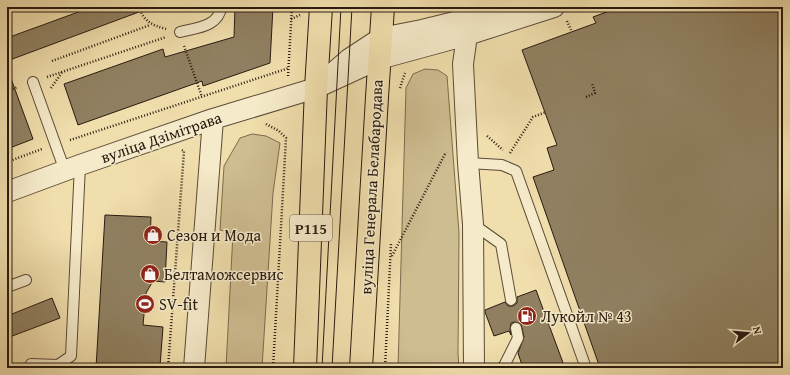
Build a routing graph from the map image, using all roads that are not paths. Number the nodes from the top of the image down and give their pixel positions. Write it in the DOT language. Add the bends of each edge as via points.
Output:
graph roads {
  1 [pos="220,7"];
  2 [pos="321,7"];
  3 [pos="383,7"];
  4 [pos="503,7"];
  5 [pos="554,7"];
  6 [pos="180,32"];
  7 [pos="467,36"];
  8 [pos="381,38"];
  9 [pos="446,41"];
  10 [pos="379,59"];
  11 [pos="464,64"];
  12 [pos="33,82"];
  13 [pos="316,88"];
  14 [pos="213,119"];
  15 [pos="468,163"];
  16 [pos="73,168"];
  17 [pos="7,192"];
  18 [pos="473,224"];
  19 [pos="26,280"];
  20 [pos="7,287"];
  21 [pos="511,300"];
  22 [pos="516,328"];
  23 [pos="31,364"];
  24 [pos="194,368"];
  25 [pos="305,368"];
  26 [pos="361,368"];
  27 [pos="474,368"];
  28 [pos="501,368"];
  29 [pos="586,368"];
  1 -- 6 [label="lane" via="220,13 211,24"];
  2 -- 13 [label="main road, Р115"];
  3 -- 8 [label="main road, вуліца Генерала Белабародава"];
  4 -- 8 [label="street, вуліца Дзімітрава" via="463,20"];
  5 -- 7 [label="street, вуліца Дзімітрава"];
  7 -- 9 [label="street, вуліца Дзімітрава"];
  7 -- 11 [label="street"];
  8 -- 10 [label="main road, вуліца Генерала Белабародава"];
  8 -- 13 [label="street, вуліца Дзімітрава" via="349,59"];
  9 -- 10 [label="street, вуліца Дзімітрава"];
  9 -- 11 [label="street"];
  10 -- 13 [label="street, вуліца Дзімітрава"];
  10 -- 26 [label="main road, вуліца Генерала Белабародава"];
  11 -- 15 [label="street"];
  12 -- 16 [label="lane" via="55,145"];
  13 -- 14 [label="street, вуліца Дзімітрава"];
  13 -- 25 [label="main road, Р115"];
  14 -- 16 [label="street, вуліца Дзімітрава"];
  14 -- 24 [label="street"];
  15 -- 18 [label="street"];
  15 -- 29 [label="lane" via="502,165 516,171"];
  16 -- 17 [label="street, вуліца Дзімітрава"];
  16 -- 23 [label="lane" via="71,356 58,365"];
  18 -- 21 [label="lane" via="501,244"];
  18 -- 27 [label="street"];
  19 -- 20 [label="lane"];
  22 -- 28 [label="lane" via="518,338"];
}
